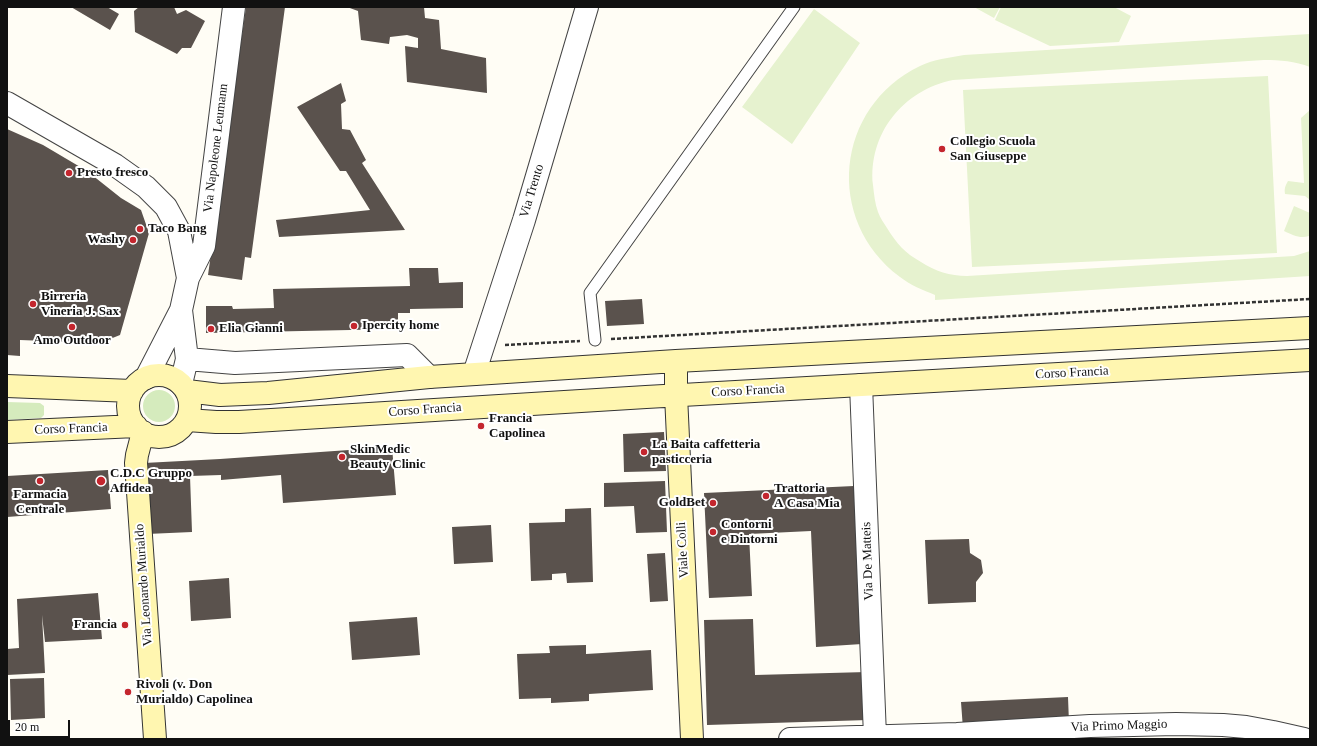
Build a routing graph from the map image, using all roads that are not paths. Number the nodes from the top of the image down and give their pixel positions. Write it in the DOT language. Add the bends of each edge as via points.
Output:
graph roads {
  1 [pos="234,7"];
  2 [pos="587,7"];
  3 [pos="794,7"];
  4 [pos="7,103"];
  5 [pos="188,278"];
  6 [pos="181,310"];
  7 [pos="1310,328"];
  8 [pos="595,340"];
  9 [pos="187,359"];
  10 [pos="1310,360"];
  11 [pos="676,361"];
  12 [pos="474,374"];
  13 [pos="429,377"];
  14 [pos="139,384"];
  15 [pos="861,385"];
  16 [pos="7,386"];
  17 [pos="184,387"];
  18 [pos="676,396"];
  19 [pos="187,420"];
  20 [pos="140,429"];
  21 [pos="7,432"];
  22 [pos="1158,732"];
  23 [pos="1221,732"];
  24 [pos="875,736"];
  25 [pos="973,736"];
  26 [pos="155,739"];
  27 [pos="692,739"];
  28 [pos="790,739"];
  29 [pos="1304,739"];
  1 -- 5 [label="street, Via Napoleone Leumann" via="204,246"];
  2 -- 12 [label="street, Via Trento" via="524,220"];
  3 -- 8 [label="lane" via="590,293"];
  4 -- 5 [label="street" via="115,165 146,187 166,207 179,231"];
  5 -- 6 [label="street, Via Napoleone Leumann"];
  6 -- 9 [label="street, Via Napoleone Leumann"];
  6 -- 14 [label="street, Via Napoleone Leumann"];
  7 -- 11 [label="main road"];
  9 -- 13 [label="street" via="235,363 407,355"];
  9 -- 17 [label="street, Via Napoleone Leumann"];
  10 -- 15 [label="main road, Corso Francia"];
  11 -- 12 [label="main road"];
  11 -- 18 [label="main road, Viale Colli"];
  12 -- 13 [label="main road"];
  13 -- 17 [label="main road" via="268,393 220,395"];
  14 -- 16 [label="main road"];
  14 -- 17 [label="main road" via="152,376 166,376 177,380"];
  14 -- 20 [label="main road" via="129,400 128,408 131,418"];
  15 -- 18 [label="main road, Corso Francia"];
  15 -- 24 [label="street, Via De Matteis"];
  17 -- 19 [label="main road" via="190,406"];
  18 -- 19 [label="main road, Corso Francia" via="239,422"];
  18 -- 27 [label="main road, Viale Colli"];
  19 -- 20 [label="main road" via="181,428 167,436 151,436"];
  20 -- 21 [label="main road, Corso Francia"];
  20 -- 26 [label="main road, Via Leonardo Murialdo" via="136,463"];
  22 -- 23 [label="street, Via Primo Maggio"];
  22 -- 25 [label="street, Via Primo Maggio" via="1090,726"];
  23 -- 29 [label="street, Via Primo Maggio" via="1253,728"];
  24 -- 25 [label="street, Via Primo Maggio"];
  24 -- 28 [label="street, Via Primo Maggio"];
}
